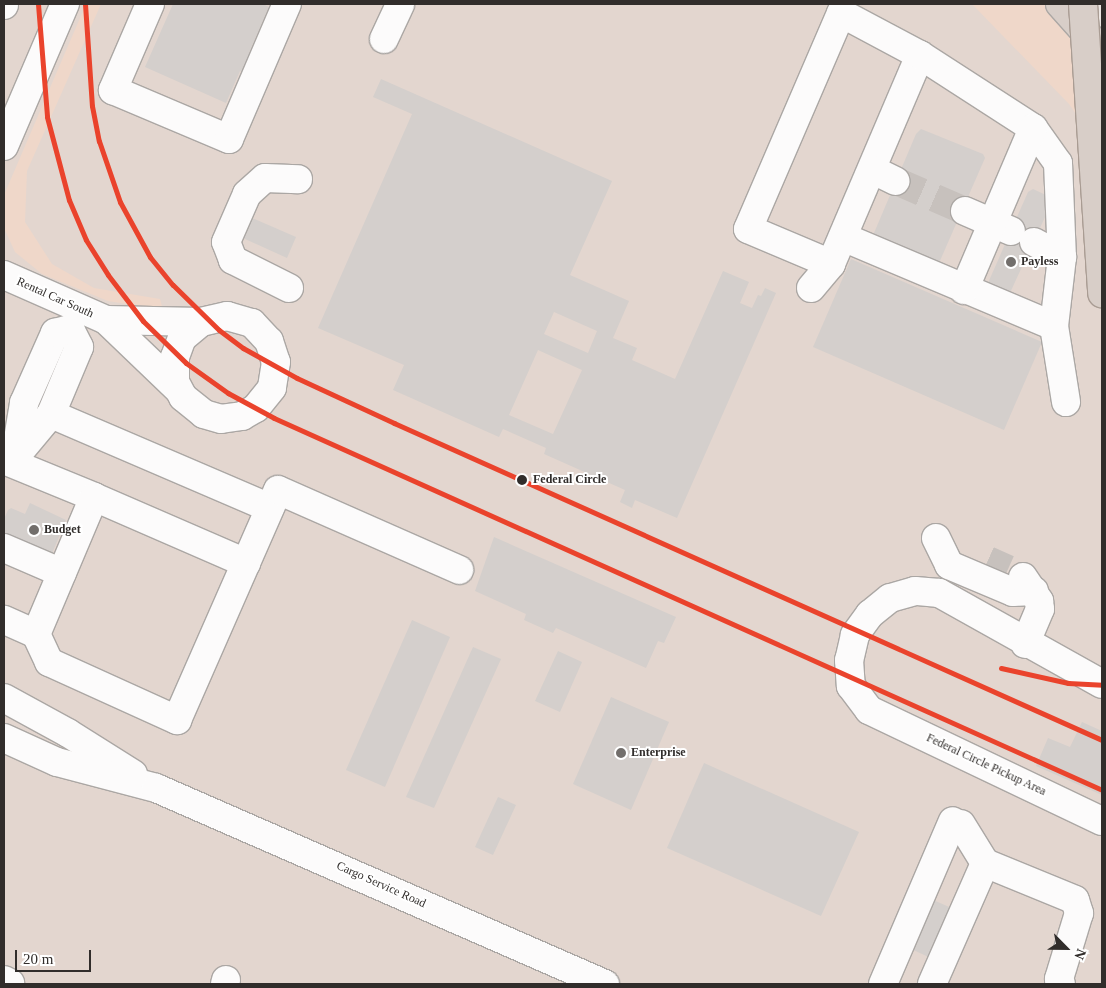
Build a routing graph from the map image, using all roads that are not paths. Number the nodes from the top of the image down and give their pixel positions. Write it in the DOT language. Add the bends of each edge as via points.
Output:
graph roads {
  1 [pos="65,4"];
  2 [pos="150,4"];
  3 [pos="287,4"];
  4 [pos="400,4"];
  5 [pos="1060,4"];
  6 [pos="1083,4"];
  7 [pos="384,39"];
  8 [pos="1102,51"];
  9 [pos="920,55"];
  10 [pos="1033,128"];
  11 [pos="4,146"];
  12 [pos="298,179"];
  13 [pos="965,211"];
  14 [pos="1013,232"];
  15 [pos="843,237"];
  16 [pos="1062,257"];
  17 [pos="831,264"];
  18 [pos="4,275"];
  19 [pos="289,288"];
  20 [pos="811,288"];
  21 [pos="964,290"];
  22 [pos="1102,293"];
  23 [pos="74,318"];
  24 [pos="106,320"];
  25 [pos="201,322"];
  26 [pos="1054,326"];
  27 [pos="178,390"];
  28 [pos="1066,402"];
  29 [pos="52,414"];
  30 [pos="10,460"];
  31 [pos="94,497"];
  32 [pos="270,508"];
  33 [pos="4,548"];
  34 [pos="246,563"];
  35 [pos="458,570"];
  36 [pos="62,573"];
  37 [pos="1034,591"];
  38 [pos="4,620"];
  39 [pos="36,634"];
  40 [pos="1025,644"];
  41 [pos="1102,684"];
  42 [pos="4,698"];
  43 [pos="4,738"];
  44 [pos="156,788"];
  45 [pos="1102,820"];
  46 [pos="985,863"];
  47 [pos="1054,983"];
  48 [pos="605,984"];
  49 [pos="883,984"];
  50 [pos="932,984"];
  1 -- 11 [label="street"];
  2 -- 3 [label="street" via="113,90 229,139"];
  4 -- 7 [label="street"];
  5 -- 8 [label="highway"];
  6 -- 22 [label="highway, bridge"];
  9 -- 10 [label="street"];
  9 -- 15 [label="street" via="884,175"];
  9 -- 17 [label="street" via="842,13 748,229"];
  10 -- 14 [label="street"];
  10 -- 16 [label="street" via="1058,163"];
  12 -- 19 [label="street" via="264,178 247,194 226,242 233,260"];
  13 -- 14 [label="street"];
  14 -- 16 [label="street"];
  14 -- 21 [label="street"];
  15 -- 17 [label="street"];
  15 -- 21 [label="street"];
  16 -- 26 [label="street"];
  17 -- 20 [label="street"];
  18 -- 23 [label="street, Rental Car South"];
  21 -- 26 [label="street"];
  23 -- 24 [label="street, Rental Car South"];
  23 -- 29 [label="street" via="79,347"];
  23 -- 30 [label="street" via="55,333 24,403"];
  24 -- 25 [label="street, Rental Car South"];
  24 -- 27 [label="street, Rental Car South"];
  25 -- 27 [label="street" via="188,331 178,347 173,370"];
  25 -- 27 [label="street, Rental Car South" via="213,317 240,318 264,334 276,362 272,388 256,408 226,419 193,408"];
  26 -- 28 [label="street"];
  29 -- 30 [label="street"];
  29 -- 32 [label="street"];
  30 -- 31 [label="street"];
  31 -- 34 [label="street"];
  31 -- 36 [label="street"];
  32 -- 34 [label="street"];
  32 -- 35 [label="street" via="278,490"];
  33 -- 36 [label="street"];
  34 -- 39 [label="street" via="177,720 48,662"];
  36 -- 39 [label="street"];
  37 -- 37 [label="street" via="1013,592 949,565 931,535 1021,575"];
  37 -- 40 [label="street" via="1040,609"];
  38 -- 39 [label="street"];
  40 -- 41 [label="street"];
  40 -- 45 [label="street, Federal Circle Pickup Area" via="939,593 915,591 890,598 870,614 855,635 849,660 852,686 869,710"];
  42 -- 44 [label="street, Cargo Service Road"];
  43 -- 44 [label="street, Cargo Service Road" via="56,762"];
  44 -- 48 [label="street, Cargo Service Road"];
  46 -- 47 [label="street" via="1075,900 1079,913 1077,925"];
  46 -- 49 [label="street" via="957,823"];
  46 -- 50 [label="street"];
}
